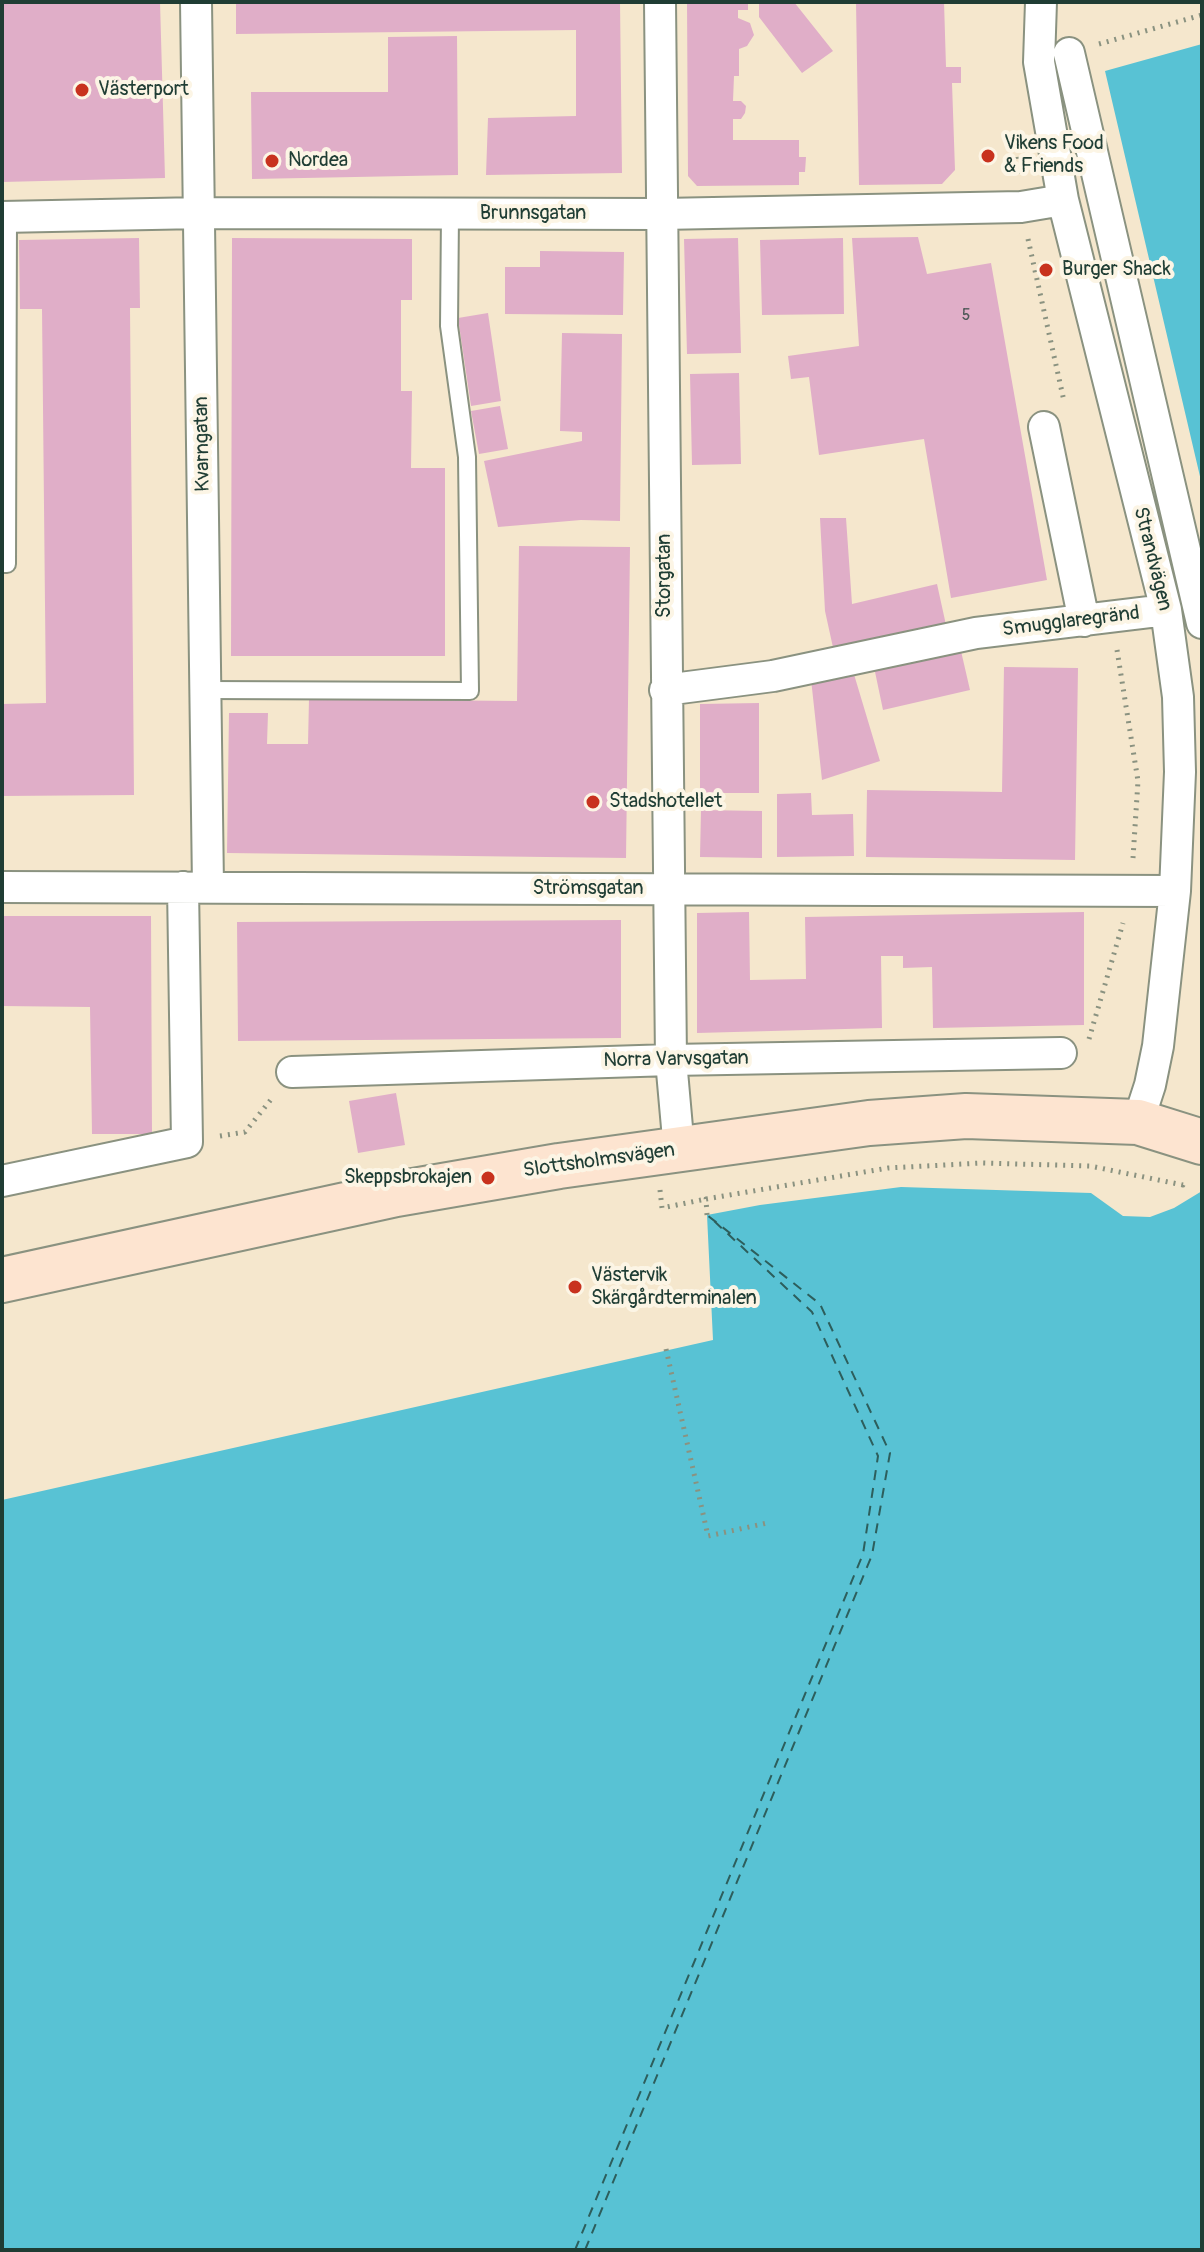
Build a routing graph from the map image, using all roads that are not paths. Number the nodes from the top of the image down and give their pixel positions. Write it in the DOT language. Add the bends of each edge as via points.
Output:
graph roads {
  1 [pos="196,2"];
  2 [pos="660,2"];
  3 [pos="1041,2"];
  4 [pos="1069,53"];
  5 [pos="1063,200"];
  6 [pos="201,213"];
  7 [pos="450,213"];
  8 [pos="662,214"];
  9 [pos="5,217"];
  10 [pos="1044,427"];
  11 [pos="2,564"];
  12 [pos="1166,610"];
  13 [pos="1084,621"];
  14 [pos="1202,623"];
  15 [pos="205,690"];
  16 [pos="665,690"];
  17 [pos="196,886"];
  18 [pos="2,887"];
  19 [pos="670,889"];
  20 [pos="1175,891"];
  21 [pos="1061,1053"];
  22 [pos="671,1060"];
  23 [pos="292,1072"];
  24 [pos="1138,1122"];
  25 [pos="1201,1142"];
  26 [pos="679,1150"];
  27 [pos="2,1181"];
  28 [pos="2,1280"];
  1 -- 6 [label="street, Kvarngatan"];
  2 -- 8 [label="street, Storgatan"];
  3 -- 5 [label="street, Strandvägen" via="1039,62"];
  4 -- 14 [label="street"];
  5 -- 8 [label="street, Brunnsgatan" via="1021,207"];
  5 -- 12 [label="street, Strandvägen"];
  6 -- 7 [label="street, Brunnsgatan"];
  6 -- 9 [label="street, Brunnsgatan"];
  6 -- 15 [label="street, Kvarngatan"];
  7 -- 8 [label="street, Brunnsgatan"];
  7 -- 15 [label="lane" via="449,326 467,457 470,691"];
  8 -- 16 [label="street, Storgatan"];
  9 -- 11 [label="lane" via="7,564"];
  10 -- 13 [label="street"];
  12 -- 13 [label="street, Smugglaregränd"];
  12 -- 20 [label="street, Strandvägen" via="1178,697"];
  13 -- 16 [label="street, Smugglaregränd" via="976,633 773,676"];
  15 -- 17 [label="street, Kvarngatan"];
  16 -- 19 [label="street, Storgatan"];
  17 -- 18 [label="street, Strömsgatan"];
  17 -- 19 [label="street, Strömsgatan"];
  17 -- 27 [label="street, Kvarngatan" via="187,1142"];
  19 -- 20 [label="street, Strömsgatan"];
  19 -- 22 [label="street, Storgatan"];
  20 -- 24 [label="street, Strandvägen" via="1158,1046"];
  21 -- 22 [label="street, Norra Varvsgatan"];
  22 -- 23 [label="street, Norra Varvsgatan"];
  22 -- 26 [label="street, Storgatan"];
  24 -- 25 [label="street, Slottsholmsvägen"];
  24 -- 26 [label="street, Slottsholmsvägen" via="966,1116 869,1123"];
  26 -- 28 [label="street, Slottsholmsvägen" via="396,1194"];
}
